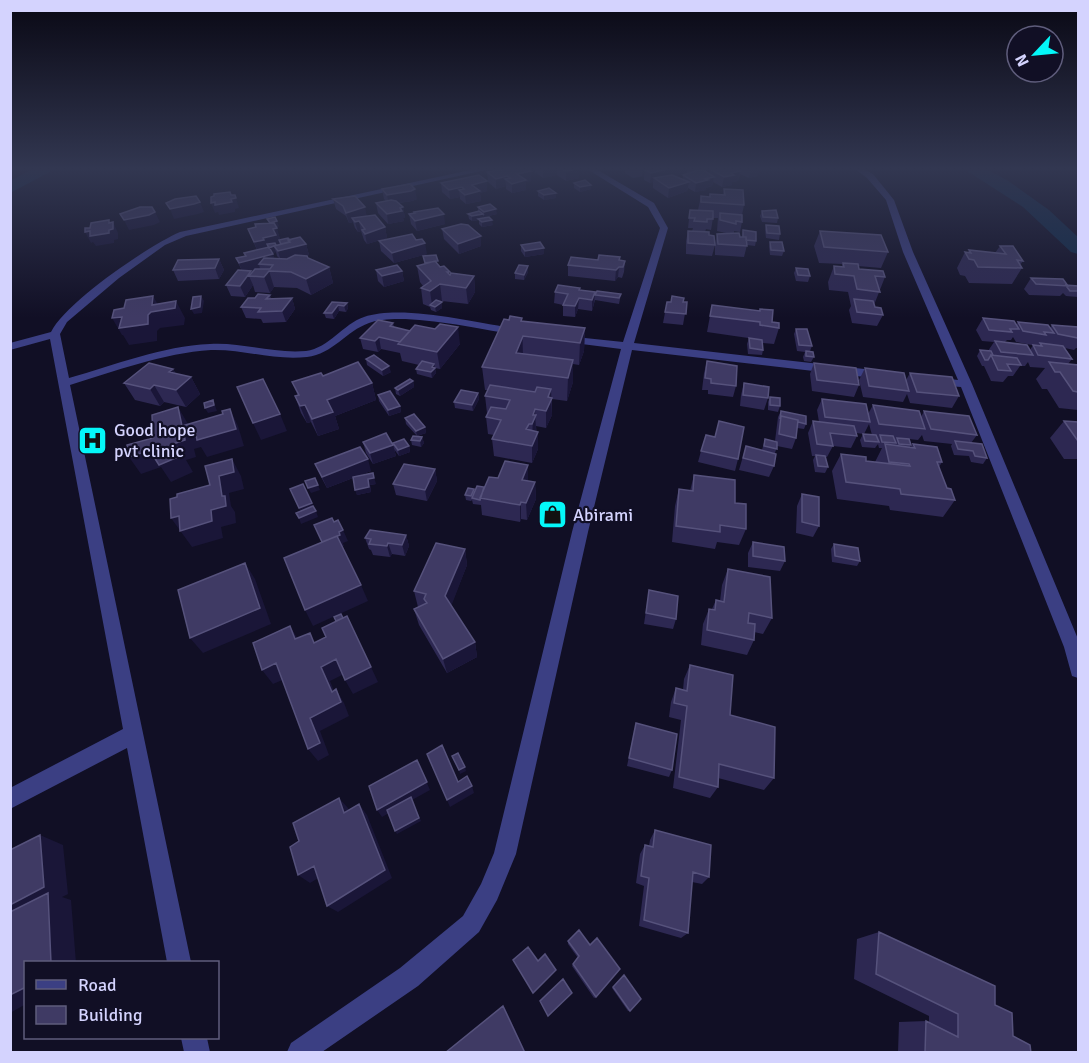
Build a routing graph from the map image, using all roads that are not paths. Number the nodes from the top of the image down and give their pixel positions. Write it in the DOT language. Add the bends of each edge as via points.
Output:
graph roads {
  1 [pos="259,219"];
  2 [pos="660,219"];
  3 [pos="896,219"];
  4 [pos="55,334"];
  5 [pos="535,334"];
  6 [pos="558,338"];
  7 [pos="627,346"];
  8 [pos="10,347"];
  9 [pos="896,377"];
  10 [pos="919,380"];
  11 [pos="64,383"];
  12 [pos="966,384"];
  13 [pos="1078,670"];
  14 [pos="134,734"];
  15 [pos="10,799"];
  16 [pos="179,961"];
  17 [pos="300,1053"];
  1 -- 4 [label="street" via="175,237 116,276 62,320"];
  2 -- 7 [label="street" via="664,228"];
  3 -- 12 [label="street"];
  4 -- 8 [label="street"];
  4 -- 11 [label="street"];
  5 -- 11 [label="street" via="398,316 376,317 358,323 333,345 317,352 295,354 208,347 170,353"];
  6 -- 7 [label="street"];
  7 -- 9 [label="street"];
  7 -- 17 [label="street" via="505,854 489,892 471,924 409,977"];
  10 -- 12 [label="street"];
  11 -- 14 [label="street"];
  12 -- 13 [label="street" via="1073,647"];
  14 -- 15 [label="street"];
  14 -- 16 [label="street"];
}
